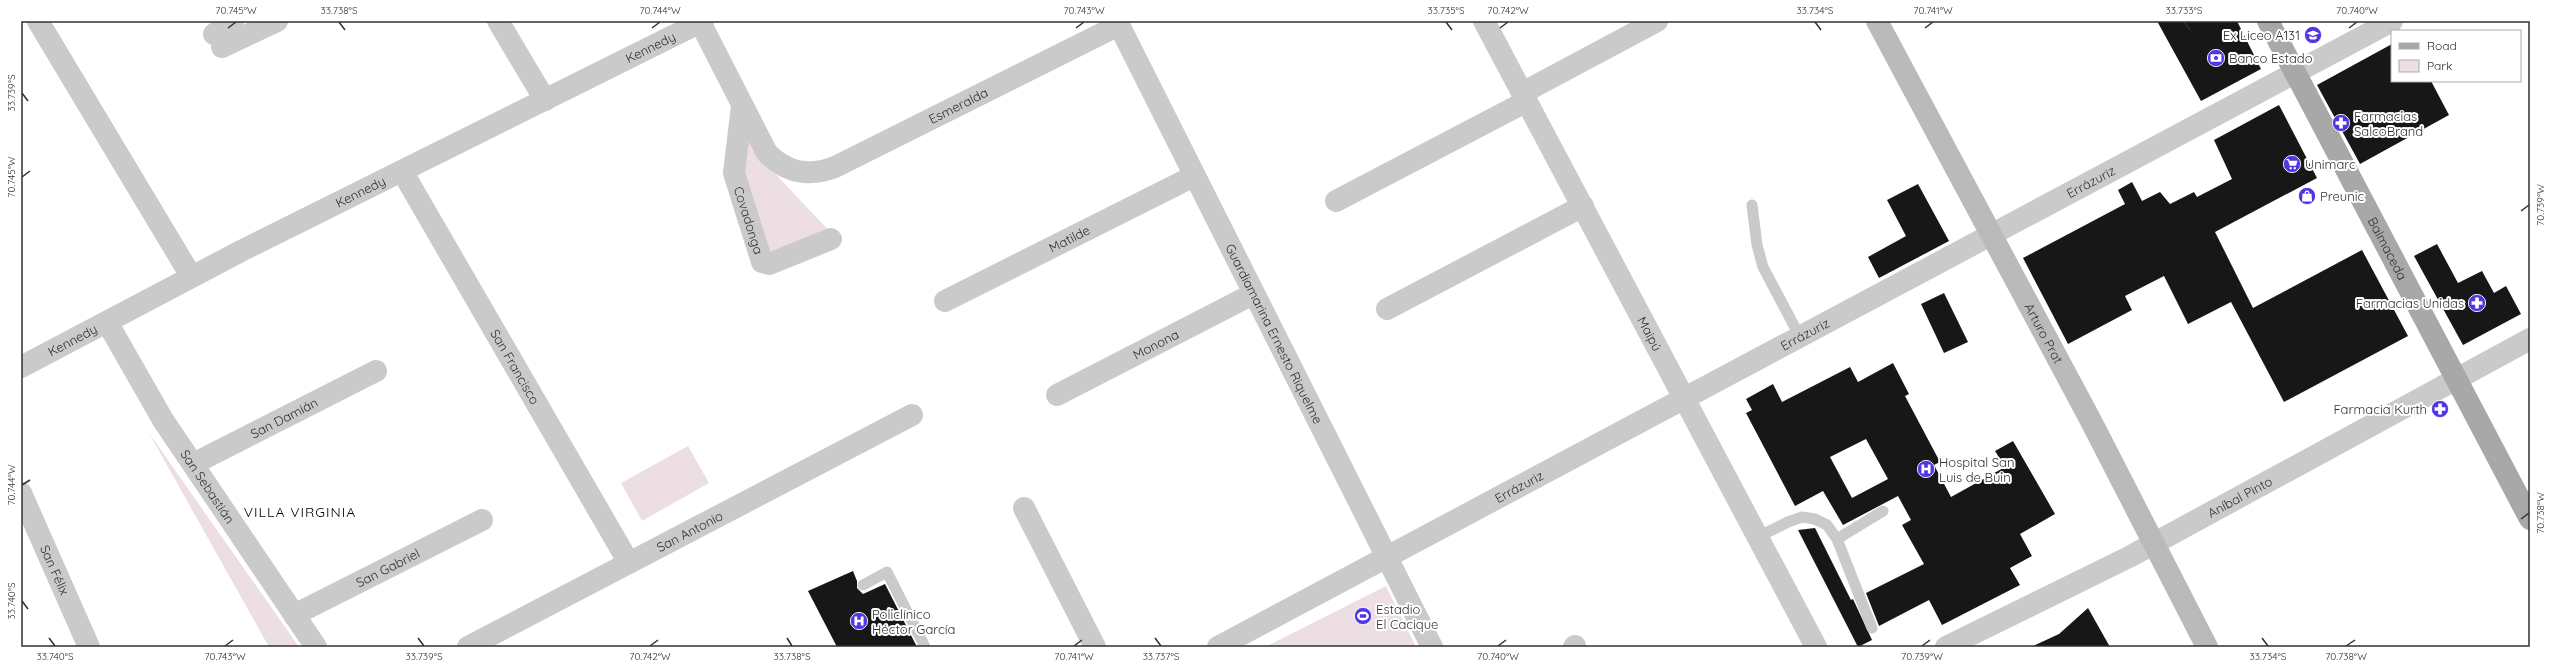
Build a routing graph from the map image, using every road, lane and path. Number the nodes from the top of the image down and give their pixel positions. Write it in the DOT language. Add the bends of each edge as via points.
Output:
graph roads {
  1 [pos="38,21"];
  2 [pos="233,21"];
  3 [pos="498,21"];
  4 [pos="1484,21"];
  5 [pos="1656,21"];
  6 [pos="1877,21"];
  7 [pos="2268,21"];
  8 [pos="2392,21"];
  9 [pos="702,22"];
  10 [pos="267,23"];
  11 [pos="1118,23"];
  12 [pos="2296,73"];
  13 [pos="1525,97"];
  14 [pos="544,100"];
  15 [pos="742,106"];
  16 [pos="402,170"];
  17 [pos="1194,176"];
  18 [pos="1336,202"];
  19 [pos="1752,205"];
  20 [pos="1582,206"];
  21 [pos="1992,234"];
  22 [pos="831,238"];
  23 [pos="191,276"];
  24 [pos="1253,294"];
  25 [pos="945,301"];
  26 [pos="1387,309"];
  27 [pos="107,322"];
  28 [pos="1800,337"];
  29 [pos="2530,339"];
  30 [pos="21,367"];
  31 [pos="376,372"];
  32 [pos="2457,377"];
  33 [pos="1058,395"];
  34 [pos="1685,399"];
  35 [pos="912,416"];
  36 [pos="193,464"];
  37 [pos="21,493"];
  38 [pos="1024,508"];
  39 [pos="1883,511"];
  40 [pos="2530,519"];
  41 [pos="482,520"];
  42 [pos="1758,537"];
  43 [pos="1837,539"];
  44 [pos="2153,543"];
  45 [pos="1385,557"];
  46 [pos="629,563"];
  47 [pos="863,585"];
  48 [pos="294,615"];
  49 [pos="1872,628"];
  50 [pos="89,647"];
  51 [pos="316,647"];
  52 [pos="468,647"];
  53 [pos="925,647"];
  54 [pos="1095,647"];
  55 [pos="1218,647"];
  56 [pos="1432,647"];
  57 [pos="1816,647"];
  58 [pos="1946,647"];
  59 [pos="2207,647"];
  1 -- 23 [label="street"];
  2 -- 10 [label="street" via="218,40"];
  3 -- 14 [label="street"];
  4 -- 13 [label="street, Maipú"];
  5 -- 13 [label="street"];
  6 -- 21 [label="main road, Arturo Prat"];
  7 -- 12 [label="main road, Balmaceda"];
  8 -- 12 [label="street, Errázuriz"];
  9 -- 14 [label="street, Kennedy"];
  9 -- 15 [label="street"];
  11 -- 15 [label="street, Esmeralda" via="835,166 815,173 794,171 775,161"];
  11 -- 17 [label="street, Guardiamarina Ernesto Riquelme"];
  12 -- 21 [label="street, Errázuriz"];
  12 -- 32 [label="main road, Balmaceda"];
  13 -- 18 [label="street"];
  13 -- 20 [label="street, Maipú"];
  14 -- 16 [label="street, Kennedy"];
  15 -- 22 [label="street, Covadonga" via="734,173 762,262 770,264"];
  16 -- 23 [label="street, Kennedy"];
  16 -- 46 [label="street, San Francisco"];
  17 -- 24 [label="street, Guardiamarina Ernesto Riquelme"];
  17 -- 25 [label="street, Matilde"];
  19 -- 28 [label="lane" via="1757,245 1763,267"];
  20 -- 26 [label="street"];
  20 -- 34 [label="street, Maipú"];
  21 -- 28 [label="street, Errázuriz"];
  21 -- 44 [label="main road, Arturo Prat"];
  23 -- 27 [label="street, Kennedy"];
  24 -- 33 [label="street, Monona"];
  24 -- 45 [label="street, Guardiamarina Ernesto Riquelme"];
  27 -- 30 [label="street, Kennedy"];
  27 -- 36 [label="street, San Sebastián" via="141,384"];
  28 -- 34 [label="street, Errázuriz"];
  29 -- 32 [label="street, Aníbal Pinto"];
  31 -- 36 [label="street, San Damián"];
  32 -- 40 [label="main road, Balmaceda"];
  32 -- 44 [label="street, Aníbal Pinto"];
  34 -- 42 [label="street, Maipú"];
  34 -- 45 [label="street, Errázuriz"];
  35 -- 46 [label="street, San Antonio"];
  36 -- 48 [label="street, San Sebastián"];
  37 -- 50 [label="street, San Félix"];
  38 -- 54 [label="street"];
  39 -- 43 [label="lane"];
  41 -- 48 [label="street, San Gabriel"];
  42 -- 43 [label="lane" via="1788,522 1809,517 1827,525"];
  42 -- 57 [label="street, Maipú"];
  43 -- 49 [label="lane"];
  44 -- 58 [label="street, Aníbal Pinto"];
  44 -- 59 [label="main road, Arturo Prat"];
  45 -- 55 [label="street, Errázuriz"];
  45 -- 56 [label="street, Guardiamarina Ernesto Riquelme"];
  46 -- 52 [label="street, San Antonio"];
  47 -- 53 [label="lane" via="887,572"];
  48 -- 51 [label="street, San Sebastián"];
}
